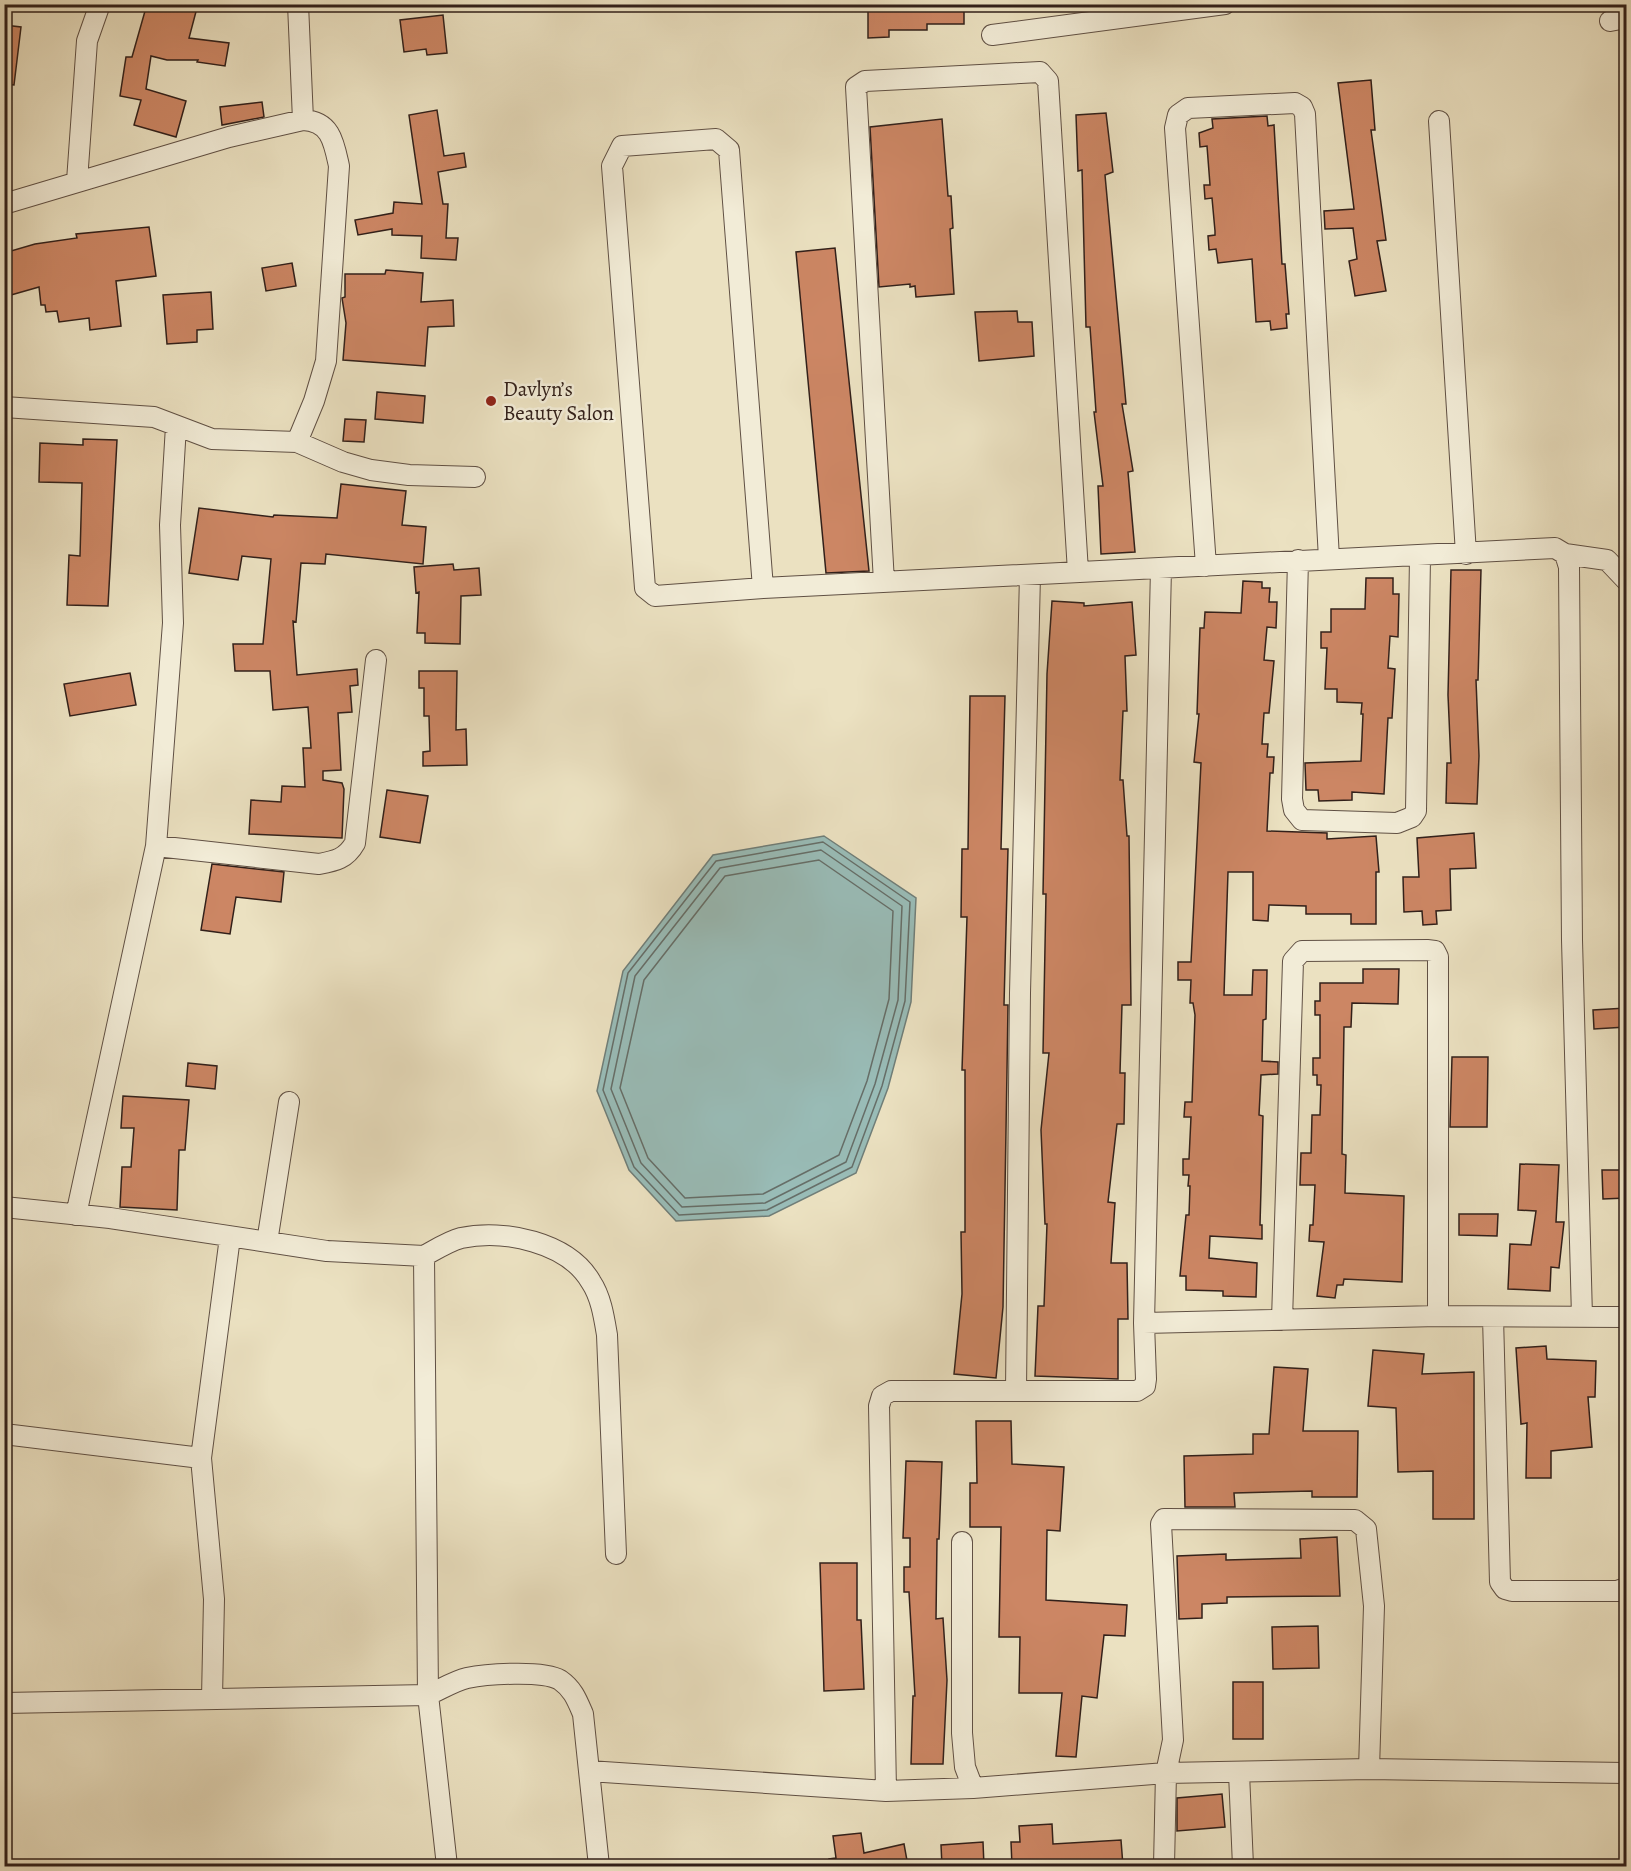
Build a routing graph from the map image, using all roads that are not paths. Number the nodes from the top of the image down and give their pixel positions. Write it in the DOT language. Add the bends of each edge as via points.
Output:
graph roads {
  1 [pos="100,4"];
  2 [pos="298,4"];
  3 [pos="1225,4"];
  4 [pos="992,35"];
  5 [pos="303,120"];
  6 [pos="1439,121"];
  7 [pos="77,181"];
  8 [pos="4,204"];
  9 [pos="4,407"];
  10 [pos="176,426"];
  11 [pos="297,442"];
  12 [pos="475,477"];
  13 [pos="1466,554"];
  14 [pos="1565,554"];
  15 [pos="1420,557"];
  16 [pos="1329,559"];
  17 [pos="1298,560"];
  18 [pos="1206,566"];
  19 [pos="1161,568"];
  20 [pos="1078,572"];
  21 [pos="1030,574"];
  22 [pos="1626,580"];
  23 [pos="884,582"];
  24 [pos="763,588"];
  25 [pos="376,660"];
  26 [pos="156,846"];
  27 [pos="289,1102"];
  28 [pos="4,1207"];
  29 [pos="76,1215"];
  30 [pos="230,1237"];
  31 [pos="267,1242"];
  32 [pos="424,1256"];
  33 [pos="1438,1316"];
  34 [pos="1493,1317"];
  35 [pos="1582,1317"];
  36 [pos="1626,1317"];
  37 [pos="1282,1320"];
  38 [pos="1144,1323"];
  39 [pos="1016,1391"];
  40 [pos="4,1434"];
  41 [pos="201,1458"];
  42 [pos="962,1542"];
  43 [pos="616,1554"];
  44 [pos="1626,1588"];
  45 [pos="428,1695"];
  46 [pos="212,1698"];
  47 [pos="4,1703"];
  48 [pos="1369,1769"];
  49 [pos="589,1772"];
  50 [pos="1166,1773"];
  51 [pos="1239,1773"];
  52 [pos="1626,1773"];
  53 [pos="972,1788"];
  54 [pos="886,1791"];
  55 [pos="447,1866"];
  56 [pos="599,1866"];
  57 [pos="1164,1866"];
  58 [pos="1243,1866"];
  1 -- 7 [label="street" via="87,41"];
  2 -- 5 [label="street"];
  3 -- 4 [label="street"];
  5 -- 7 [label="street"];
  5 -- 11 [label="street" via="315,120 334,138 339,166 326,361"];
  6 -- 13 [label="street"];
  7 -- 8 [label="street"];
  9 -- 10 [label="street" via="130,414 154,417"];
  10 -- 11 [label="street" via="212,439"];
  10 -- 26 [label="street" via="170,525 173,623"];
  11 -- 12 [label="street" via="371,470"];
  13 -- 14 [label="street" via="1555,548"];
  13 -- 15 [label="street"];
  14 -- 22 [label="street" via="1607,560"];
  14 -- 35 [label="street" via="1569,567 1572,940"];
  15 -- 16 [label="street"];
  15 -- 17 [label="street" via="1416,811 1397,823 1302,820 1294,810"];
  16 -- 17 [label="street"];
  16 -- 18 [label="street" via="1305,114 1302,106 1295,103 1188,108 1178,115 1175,128"];
  17 -- 18 [label="street"];
  18 -- 19 [label="street"];
  19 -- 20 [label="street"];
  19 -- 38 [label="street"];
  20 -- 21 [label="street"];
  20 -- 23 [label="street" via="1048,81 1040,72 865,81 856,87"];
  21 -- 23 [label="street"];
  21 -- 39 [label="street"];
  23 -- 24 [label="street"];
  24 -- 24 [label="street" via="655,596 645,588 612,166 622,146 716,139 729,150"];
  25 -- 26 [label="street" via="355,843 350,853 338,861 319,864"];
  26 -- 29 [label="street"];
  27 -- 31 [label="street"];
  28 -- 29 [label="street"];
  29 -- 30 [label="street"];
  30 -- 31 [label="street"];
  30 -- 41 [label="street"];
  31 -- 32 [label="street" via="327,1251"];
  32 -- 43 [label="street" via="459,1239 505,1236 569,1256 592,1282 607,1335"];
  32 -- 45 [label="street"];
  33 -- 34 [label="street"];
  33 -- 37 [label="street"];
  33 -- 37 [label="street" via="1438,957 1435,951 1427,950 1302,951 1293,961"];
  34 -- 35 [label="street"];
  34 -- 44 [label="street" via="1500,1582 1512,1591 1617,1592"];
  35 -- 36 [label="street"];
  37 -- 38 [label="street"];
  38 -- 39 [label="street" via="1146,1379 1145,1386 1137,1391"];
  39 -- 54 [label="street" via="891,1391 882,1396 879,1406"];
  40 -- 41 [label="street"];
  41 -- 46 [label="street" via="214,1599"];
  42 -- 53 [label="street" via="962,1733 965,1767"];
  45 -- 46 [label="street"];
  45 -- 49 [label="street" via="465,1678 487,1675 544,1675 558,1679 573,1692 583,1714"];
  45 -- 55 [label="street"];
  46 -- 47 [label="street"];
  48 -- 50 [label="street" via="1374,1606 1366,1529 1362,1523 1168,1518 1161,1524 1173,1740"];
  48 -- 51 [label="street"];
  48 -- 52 [label="street"];
  49 -- 54 [label="street"];
  49 -- 56 [label="street"];
  50 -- 51 [label="street"];
  50 -- 53 [label="street"];
  50 -- 57 [label="street"];
  51 -- 58 [label="street"];
  53 -- 54 [label="street"];
}
